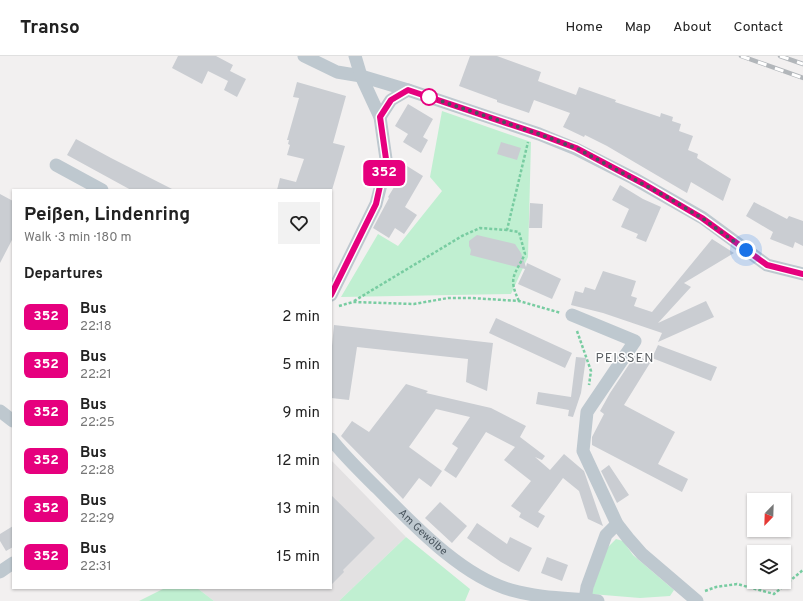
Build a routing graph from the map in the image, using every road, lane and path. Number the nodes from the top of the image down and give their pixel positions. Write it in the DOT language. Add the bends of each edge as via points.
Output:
graph roads {
  1 [pos="304,56"];
  2 [pos="355,56"];
  3 [pos="361,76"];
  4 [pos="408,90"];
  5 [pos="380,117"];
  6 [pos="532,131"];
  7 [pos="56,165"];
  8 [pos="100,189"];
  9 [pos="507,230"];
  10 [pos="803,274"];
  11 [pos="333,301"];
  12 [pos="519,301"];
  13 [pos="353,302"];
  14 [pos="572,316"];
  15 [pos="0,411"];
  16 [pos="587,412"];
  17 [pos="12,420"];
  18 [pos="332,440"];
  19 [pos="617,524"];
  20 [pos="12,564"];
  21 [pos="803,570"];
  22 [pos="0,572"];
  23 [pos="534,598"];
  24 [pos="584,600"];
  25 [pos="692,600"];
  26 [pos="598,601"];
  1 -- 3 [label="street" via="337,72"];
  2 -- 3 [label="street"];
  3 -- 4 [label="street"];
  3 -- 5 [label="street"];
  4 -- 5 [label="street" via="391,100"];
  4 -- 6 [label="street"];
  5 -- 11 [label="street" via="386,159 376,204"];
  6 -- 9 [label="path"];
  6 -- 10 [label="street" via="576,148 667,197 702,218 767,265"];
  7 -- 8 [label="street"];
  9 -- 12 [label="path" via="518,232 526,254 512,280"];
  9 -- 13 [label="path" via="480,228 462,236"];
  11 -- 13 [label="path"];
  12 -- 13 [label="path" via="448,298 414,304"];
  12 -- 14 [label="path"];
  14 -- 16 [label="path" via="590,371"];
  14 -- 16 [label="street" via="635,341"];
  15 -- 17 [label="street"];
  16 -- 19 [label="street" via="583,451"];
  18 -- 23 [label="street, Am Gewölbe" via="416,527 467,569 487,581"];
  19 -- 24 [label="street" via="606,535"];
  19 -- 25 [label="street" via="642,554"];
  20 -- 22 [label="street"];
  21 -- 25 [label="path" via="774,594 737,584 716,587"];
  23 -- 24 [label="street, Am Gewölbe"];
  24 -- 26 [label="street, Am Gewölbe"];
}
